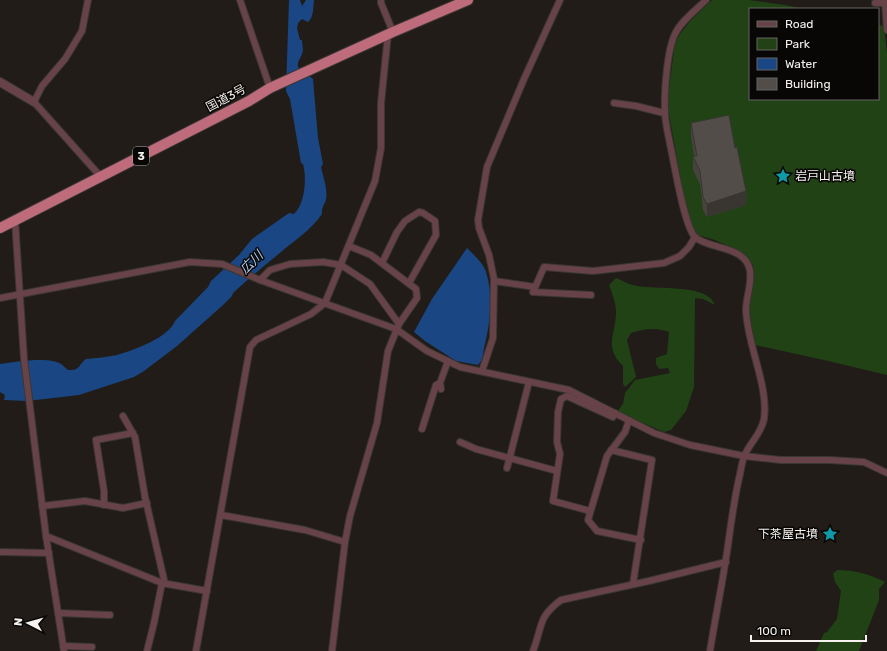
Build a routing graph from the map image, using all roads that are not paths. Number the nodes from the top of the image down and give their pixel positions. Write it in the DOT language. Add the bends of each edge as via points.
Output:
graph roads {
  1 [pos="88,0"];
  2 [pos="240,0"];
  3 [pos="382,0"];
  4 [pos="560,0"];
  5 [pos="706,0"];
  6 [pos="465,1"];
  7 [pos="885,1"];
  8 [pos="875,3"];
  9 [pos="887,30"];
  10 [pos="390,33"];
  11 [pos="0,82"];
  12 [pos="270,88"];
  13 [pos="34,102"];
  14 [pos="614,103"];
  15 [pos="664,113"];
  16 [pos="101,177"];
  17 [pos="16,220"];
  18 [pos="0,228"];
  19 [pos="695,237"];
  20 [pos="349,246"];
  21 [pos="382,263"];
  22 [pos="341,265"];
  23 [pos="258,279"];
  24 [pos="494,281"];
  25 [pos="409,284"];
  26 [pos="535,287"];
  27 [pos="20,293"];
  28 [pos="591,295"];
  29 [pos="0,298"];
  30 [pos="325,304"];
  31 [pos="397,326"];
  32 [pos="448,361"];
  33 [pos="482,371"];
  34 [pos="529,382"];
  35 [pos="615,413"];
  36 [pos="123,416"];
  37 [pos="629,420"];
  38 [pos="422,429"];
  39 [pos="133,433"];
  40 [pos="460,442"];
  41 [pos="611,450"];
  42 [pos="744,456"];
  43 [pos="510,458"];
  44 [pos="507,468"];
  45 [pos="557,471"];
  46 [pos="887,473"];
  47 [pos="147,503"];
  48 [pos="104,505"];
  49 [pos="42,506"];
  50 [pos="590,511"];
  51 [pos="220,514"];
  52 [pos="46,536"];
  53 [pos="641,540"];
  54 [pos="345,542"];
  55 [pos="0,552"];
  56 [pos="49,553"];
  57 [pos="726,562"];
  58 [pos="163,584"];
  59 [pos="634,584"];
  60 [pos="207,591"];
  61 [pos="58,612"];
  62 [pos="110,615"];
  63 [pos="92,647"];
  64 [pos="64,648"];
  65 [pos="147,651"];
  66 [pos="196,651"];
  67 [pos="332,651"];
  68 [pos="533,651"];
  69 [pos="710,651"];
  1 -- 13 [label="street" via="82,31 65,59 42,86"];
  2 -- 12 [label="street"];
  3 -- 10 [label="street"];
  4 -- 24 [label="street" via="487,167 478,220"];
  5 -- 15 [label="street" via="675,34 670,48"];
  6 -- 10 [label="highway, 国道3号 / 3"];
  7 -- 8 [label="street"];
  7 -- 9 [label="street"];
  10 -- 12 [label="highway, 国道3号 / 3"];
  10 -- 20 [label="street" via="381,103 381,148 375,181"];
  11 -- 13 [label="street"];
  12 -- 16 [label="highway, 国道3号 / 3"];
  13 -- 16 [label="street"];
  14 -- 15 [label="street"];
  15 -- 19 [label="street" via="684,208"];
  16 -- 17 [label="highway, 国道3号 / 3"];
  17 -- 18 [label="highway, 国道3号 / 3"];
  17 -- 27 [label="street"];
  19 -- 26 [label="street" via="680,256 664,263 593,271 544,267"];
  19 -- 42 [label="street" via="740,255 750,270 746,309 749,336 764,397 764,419 759,434"];
  20 -- 21 [label="street" via="371,255"];
  20 -- 22 [label="street"];
  21 -- 25 [label="street"];
  21 -- 25 [label="street" via="397,232 406,221 419,212 433,218 436,235"];
  22 -- 23 [label="street" via="323,262 290,264 270,270"];
  22 -- 30 [label="street"];
  22 -- 31 [label="street" via="370,284"];
  23 -- 27 [label="street" via="222,264 190,262"];
  23 -- 30 [label="street"];
  24 -- 26 [label="street"];
  24 -- 33 [label="street" via="493,338"];
  25 -- 31 [label="street" via="416,288 417,298"];
  26 -- 28 [label="street" via="532,292"];
  27 -- 29 [label="street"];
  27 -- 49 [label="street" via="24,359"];
  30 -- 31 [label="street"];
  30 -- 51 [label="street" via="311,314 256,340 250,348"];
  31 -- 32 [label="street" via="427,351"];
  31 -- 54 [label="street" via="387,357 377,423"];
  32 -- 33 [label="street" via="460,367"];
  32 -- 38 [label="street" via="441,386 436,385"];
  33 -- 34 [label="street"];
  34 -- 35 [label="street" via="569,390"];
  34 -- 43 [label="street"];
  35 -- 37 [label="street"];
  35 -- 45 [label="street" via="613,417 567,396 561,399 558,412 557,442 560,454"];
  36 -- 39 [label="street"];
  37 -- 41 [label="street" via="625,432"];
  37 -- 42 [label="street" via="690,445"];
  39 -- 47 [label="street"];
  39 -- 48 [label="street" via="96,440"];
  40 -- 43 [label="street"];
  41 -- 50 [label="street" via="606,456"];
  41 -- 53 [label="street" via="652,460"];
  42 -- 46 [label="street" via="781,460 864,462"];
  42 -- 57 [label="street"];
  43 -- 44 [label="street"];
  43 -- 45 [label="street"];
  45 -- 50 [label="street" via="553,501"];
  47 -- 48 [label="street" via="122,508"];
  47 -- 58 [label="street"];
  48 -- 49 [label="street" via="85,501"];
  49 -- 52 [label="street"];
  50 -- 53 [label="street" via="588,520 597,531"];
  51 -- 54 [label="street" via="305,530"];
  51 -- 60 [label="street"];
  52 -- 56 [label="street"];
  52 -- 58 [label="street"];
  53 -- 59 [label="street"];
  54 -- 67 [label="street"];
  55 -- 56 [label="street"];
  56 -- 61 [label="street"];
  57 -- 59 [label="street"];
  57 -- 69 [label="street"];
  58 -- 60 [label="street"];
  58 -- 65 [label="street"];
  59 -- 68 [label="street" via="561,600 550,608 542,620"];
  60 -- 66 [label="street"];
  61 -- 62 [label="street"];
  61 -- 64 [label="street"];
  63 -- 64 [label="street"];
}
